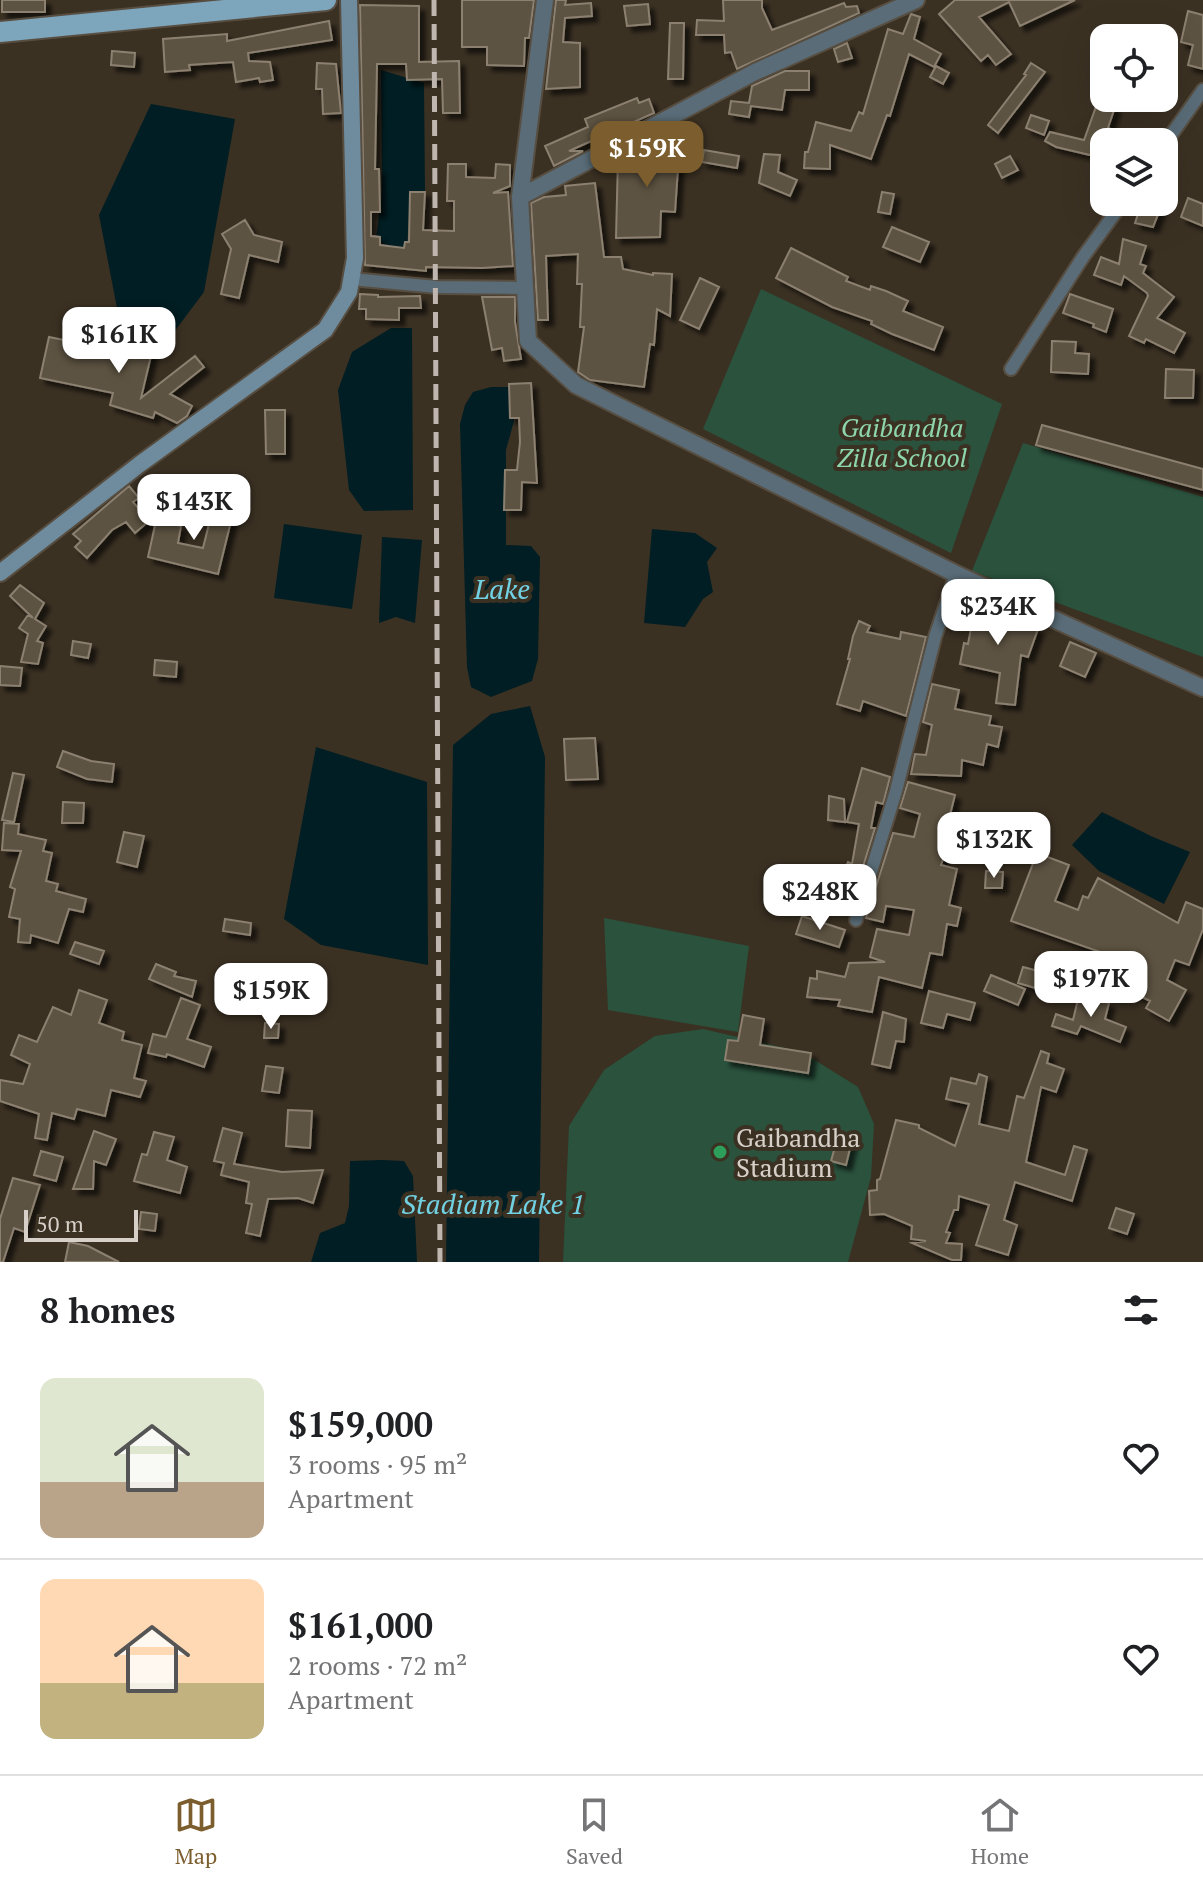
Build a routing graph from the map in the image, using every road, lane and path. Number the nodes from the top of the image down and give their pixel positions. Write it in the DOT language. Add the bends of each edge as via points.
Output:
graph roads {
  1 [pos="326,0"];
  2 [pos="349,0"];
  3 [pos="545,0"];
  4 [pos="916,0"];
  5 [pos="0,32"];
  6 [pos="1203,90"];
  7 [pos="1176,128"];
  8 [pos="520,197"];
  9 [pos="1113,216"];
  10 [pos="351,279"];
  11 [pos="524,288"];
  12 [pos="1011,369"];
  13 [pos="0,573"];
  14 [pos="956,574"];
  15 [pos="1203,688"];
  16 [pos="856,920"];
  1 -- 5 [label="main road"];
  2 -- 10 [label="main road" via="355,258"];
  3 -- 8 [label="street"];
  4 -- 8 [label="street" via="755,72"];
  6 -- 7 [label="street"];
  8 -- 11 [label="street"];
  9 -- 12 [label="street"];
  10 -- 11 [label="street"];
  10 -- 13 [label="main road" via="349,292 325,330"];
  11 -- 14 [label="street" via="528,341 576,385"];
  14 -- 15 [label="street"];
  14 -- 16 [label="street"];
}
